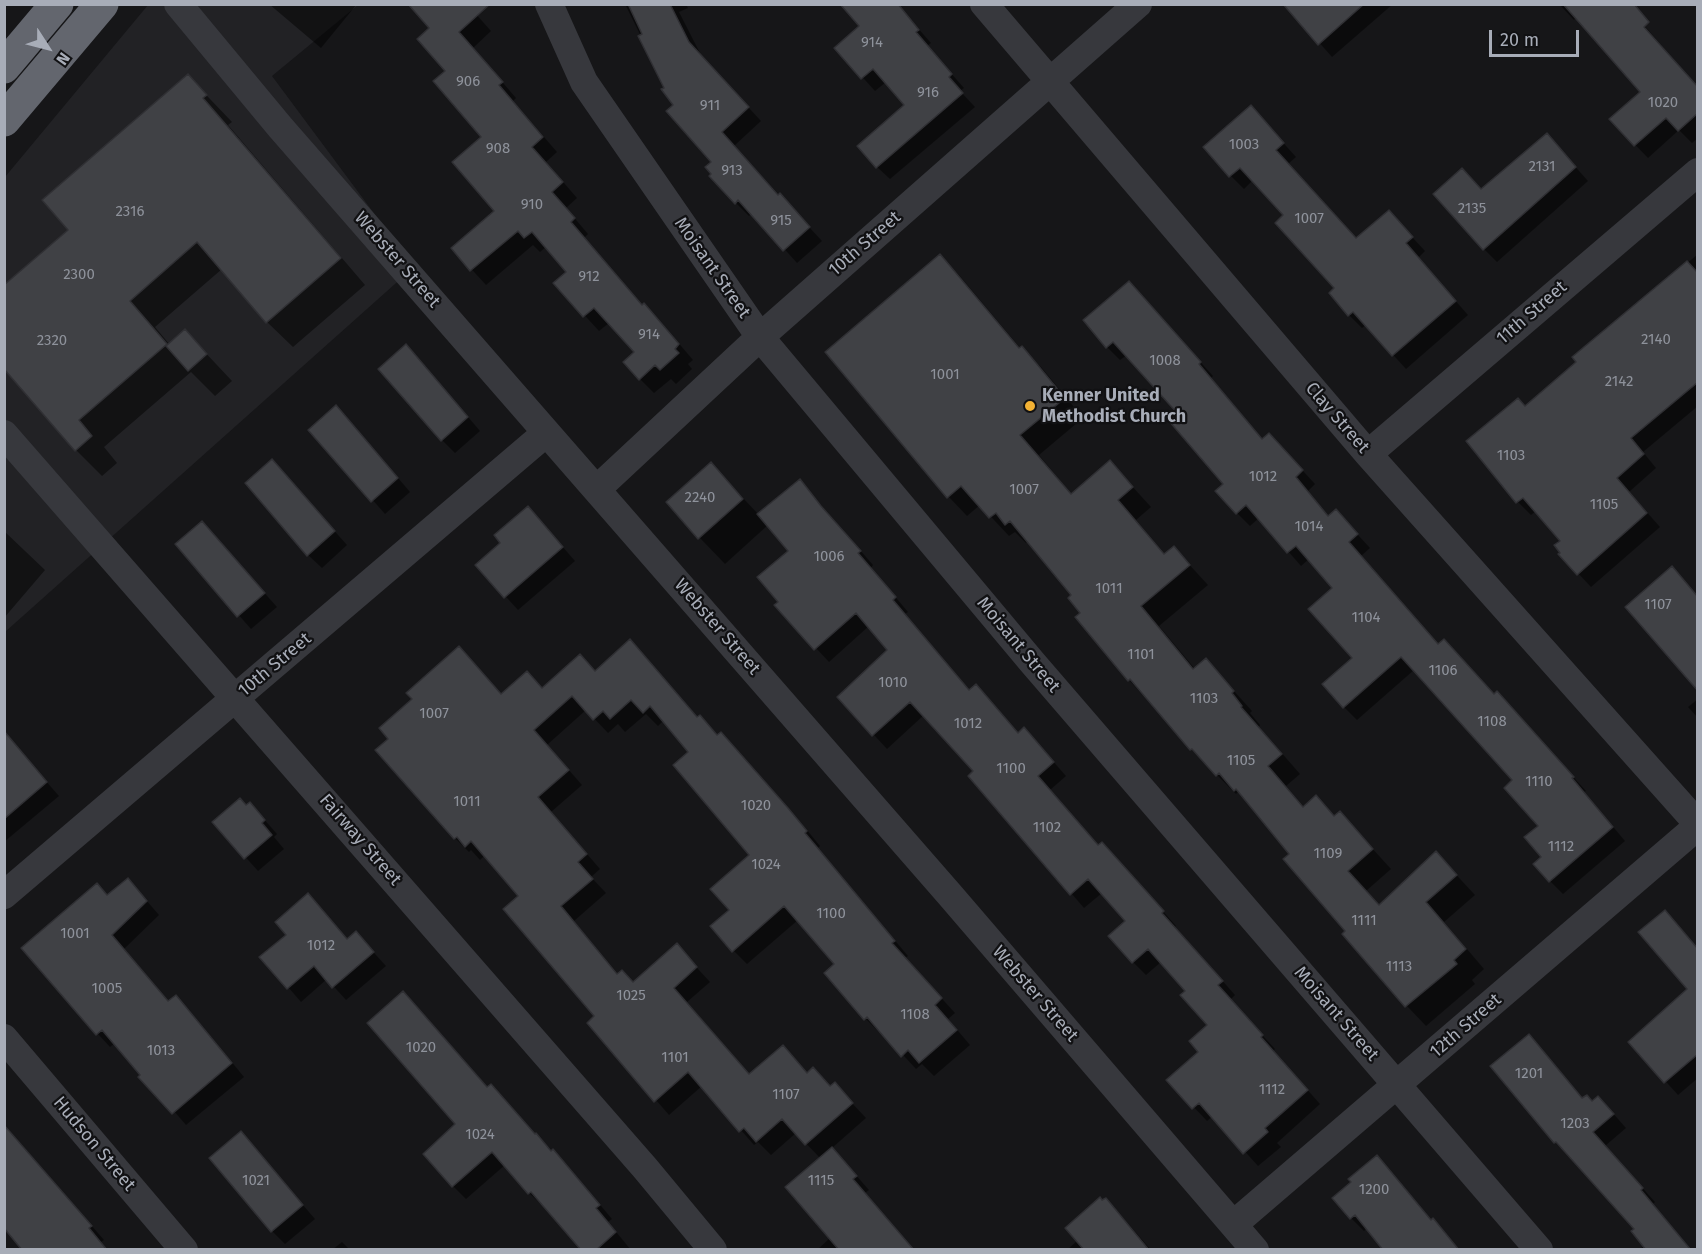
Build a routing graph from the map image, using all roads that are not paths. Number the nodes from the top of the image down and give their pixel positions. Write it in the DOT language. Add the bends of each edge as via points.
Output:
graph roads {
  1 [pos="57,4"];
  2 [pos="102,4"];
  3 [pos="178,4"];
  4 [pos="549,4"];
  5 [pos="984,4"];
  6 [pos="1138,4"];
  7 [pos="4,67"];
  8 [pos="1049,82"];
  9 [pos="4,120"];
  10 [pos="1698,172"];
  11 [pos="760,337"];
  12 [pos="546,433"];
  13 [pos="4,434"];
  14 [pos="1368,454"];
  15 [pos="597,489"];
  16 [pos="236,698"];
  17 [pos="1698,825"];
  18 [pos="4,896"];
  19 [pos="4,1038"];
  20 [pos="1397,1085"];
  21 [pos="1234,1224"];
  22 [pos="184,1250"];
  23 [pos="713,1250"];
  24 [pos="1255,1250"];
  25 [pos="1539,1250"];
  1 -- 7 [label="highway"];
  2 -- 9 [label="highway"];
  3 -- 12 [label="street, Webster Street"];
  4 -- 11 [label="street, Moisant Street" via="584,82"];
  5 -- 8 [label="street, Clay Street"];
  6 -- 8 [label="street, 10th Street"];
  8 -- 11 [label="street, 10th Street"];
  8 -- 14 [label="street, Clay Street"];
  10 -- 14 [label="street, 11th Street"];
  11 -- 15 [label="street, 10th Street"];
  11 -- 20 [label="street, Moisant Street" via="1032,662"];
  12 -- 15 [label="street, Webster Street"];
  12 -- 16 [label="street, 10th Street"];
  13 -- 16 [label="street, Fairway Street"];
  14 -- 17 [label="street, Clay Street"];
  15 -- 21 [label="street, Webster Street"];
  16 -- 18 [label="street, 10th Street"];
  16 -- 23 [label="street, Fairway Street"];
  17 -- 20 [label="street, 12th Street"];
  19 -- 22 [label="street, Hudson Street"];
  20 -- 21 [label="street, 12th Street"];
  20 -- 25 [label="street, Moisant Street"];
  21 -- 24 [label="street, Webster Street"];
}
